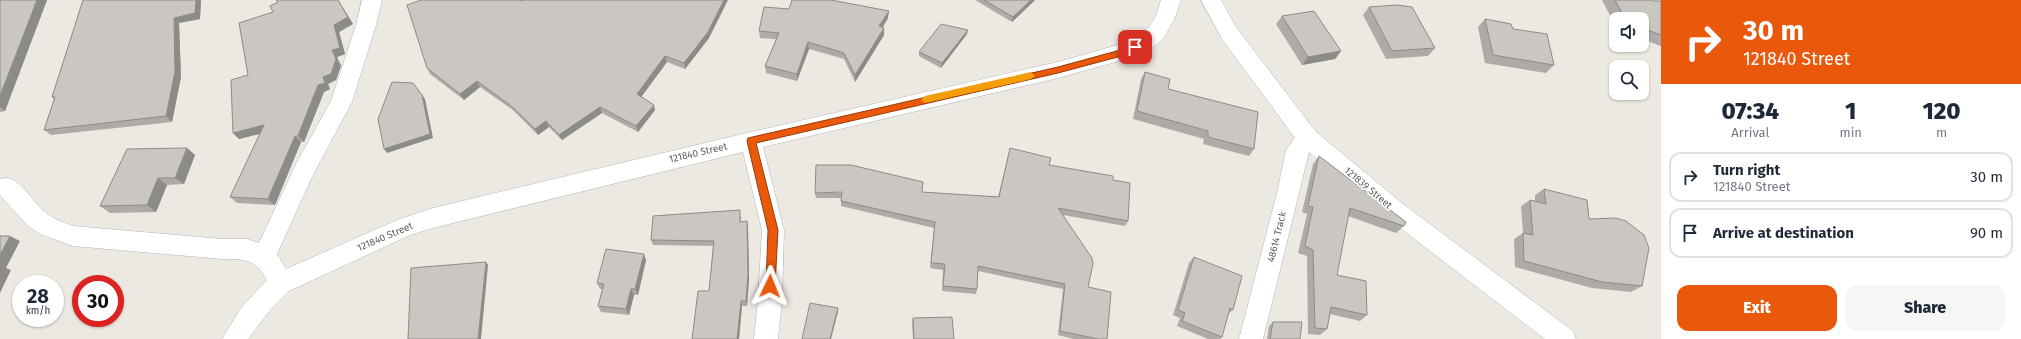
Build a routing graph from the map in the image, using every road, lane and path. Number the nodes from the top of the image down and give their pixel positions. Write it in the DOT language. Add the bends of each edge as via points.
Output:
graph roads {
  1 [pos="372,0"];
  2 [pos="1171,0"];
  3 [pos="1211,0"];
  4 [pos="1308,138"];
  5 [pos="751,141"];
  6 [pos="6,186"];
  7 [pos="264,257"];
  8 [pos="281,283"];
  9 [pos="234,339"];
  10 [pos="766,339"];
  11 [pos="1251,339"];
  12 [pos="1564,339"];
  1 -- 7 [label="street" via="341,102 304,171"];
  2 -- 5 [label="street, 121840 Street" via="1156,34 1126,51 1058,70"];
  3 -- 4 [label="street, 121839 Street" via="1230,33"];
  4 -- 11 [label="street, 48614 Track" via="1297,150"];
  4 -- 12 [label="street, 121839 Street" via="1407,220"];
  5 -- 8 [label="street, 121840 Street" via="432,218 405,227"];
  5 -- 10 [label="street" via="773,230"];
  6 -- 7 [label="street" via="36,219 48,227 73,236 247,249"];
  7 -- 8 [label="street"];
  8 -- 9 [label="street, 121840 Street" via="245,320"];
}
